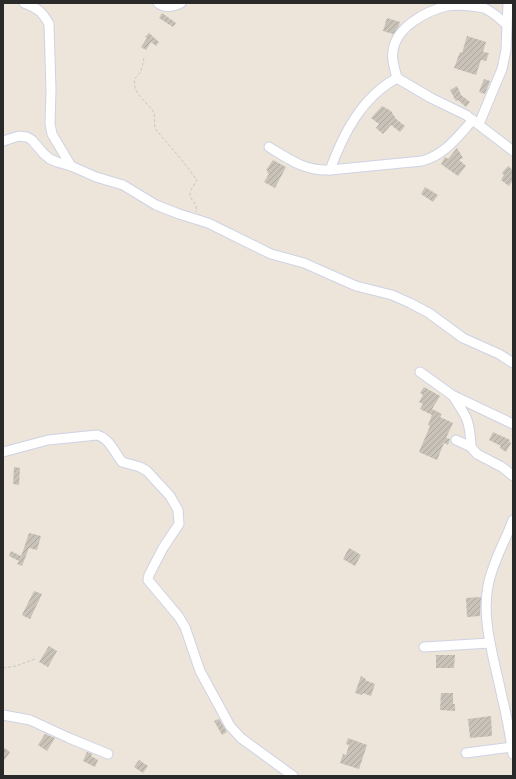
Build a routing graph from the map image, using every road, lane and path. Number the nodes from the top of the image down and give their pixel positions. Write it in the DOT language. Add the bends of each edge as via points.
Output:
graph roads {
  1 [pos="24,3"];
  2 [pos="158,3"];
  3 [pos="181,3"];
  4 [pos="508,3"];
  5 [pos="447,4"];
  6 [pos="506,24"];
  7 [pos="144,58"];
  8 [pos="397,78"];
  9 [pos="476,122"];
  10 [pos="3,141"];
  11 [pos="269,147"];
  12 [pos="513,151"];
  13 [pos="71,166"];
  14 [pos="330,170"];
  15 [pos="196,219"];
  16 [pos="513,363"];
  17 [pos="420,372"];
  18 [pos="452,395"];
  19 [pos="513,424"];
  20 [pos="456,440"];
  21 [pos="471,447"];
  22 [pos="3,452"];
  23 [pos="513,476"];
  24 [pos="513,520"];
  25 [pos="490,643"];
  26 [pos="424,647"];
  27 [pos="35,659"];
  28 [pos="3,668"];
  29 [pos="3,715"];
  30 [pos="512,750"];
  31 [pos="466,753"];
  32 [pos="108,754"];
  33 [pos="293,776"];
  1 -- 13 [label="street" via="38,8 49,24 50,124 52,134"];
  2 -- 3 [label="street" via="168,7"];
  4 -- 6 [label="street"];
  5 -- 6 [label="street" via="483,8"];
  5 -- 8 [label="street" via="420,17 402,32 395,43 392,58"];
  6 -- 9 [label="street" via="506,50 502,69"];
  7 -- 15 [label="path" via="141,71 135,79 136,89 141,99 153,111 156,130 197,180 190,193 196,204"];
  8 -- 9 [label="street"];
  8 -- 14 [label="street" via="378,91 357,115 338,148"];
  9 -- 12 [label="street"];
  9 -- 14 [label="street" via="432,158"];
  10 -- 13 [label="street" via="27,136 50,159"];
  11 -- 14 [label="street" via="300,166"];
  13 -- 15 [label="street" via="124,186 156,205"];
  15 -- 16 [label="street" via="272,254 310,266 356,286 410,303 429,313 463,338 500,354"];
  17 -- 18 [label="street"];
  18 -- 19 [label="street"];
  18 -- 21 [label="street" via="468,420"];
  20 -- 21 [label="street"];
  21 -- 23 [label="street" via="477,454"];
  22 -- 33 [label="street" via="48,440 97,436 105,438 122,462 147,471 170,496 178,510 179,524 163,548 148,580 185,627 200,671 230,726 241,738"];
  24 -- 25 [label="street" via="488,585 486,606"];
  25 -- 26 [label="street"];
  25 -- 30 [label="street"];
  27 -- 28 [label="path"];
  29 -- 32 [label="street" via="30,720"];
  30 -- 31 [label="street"];
}
